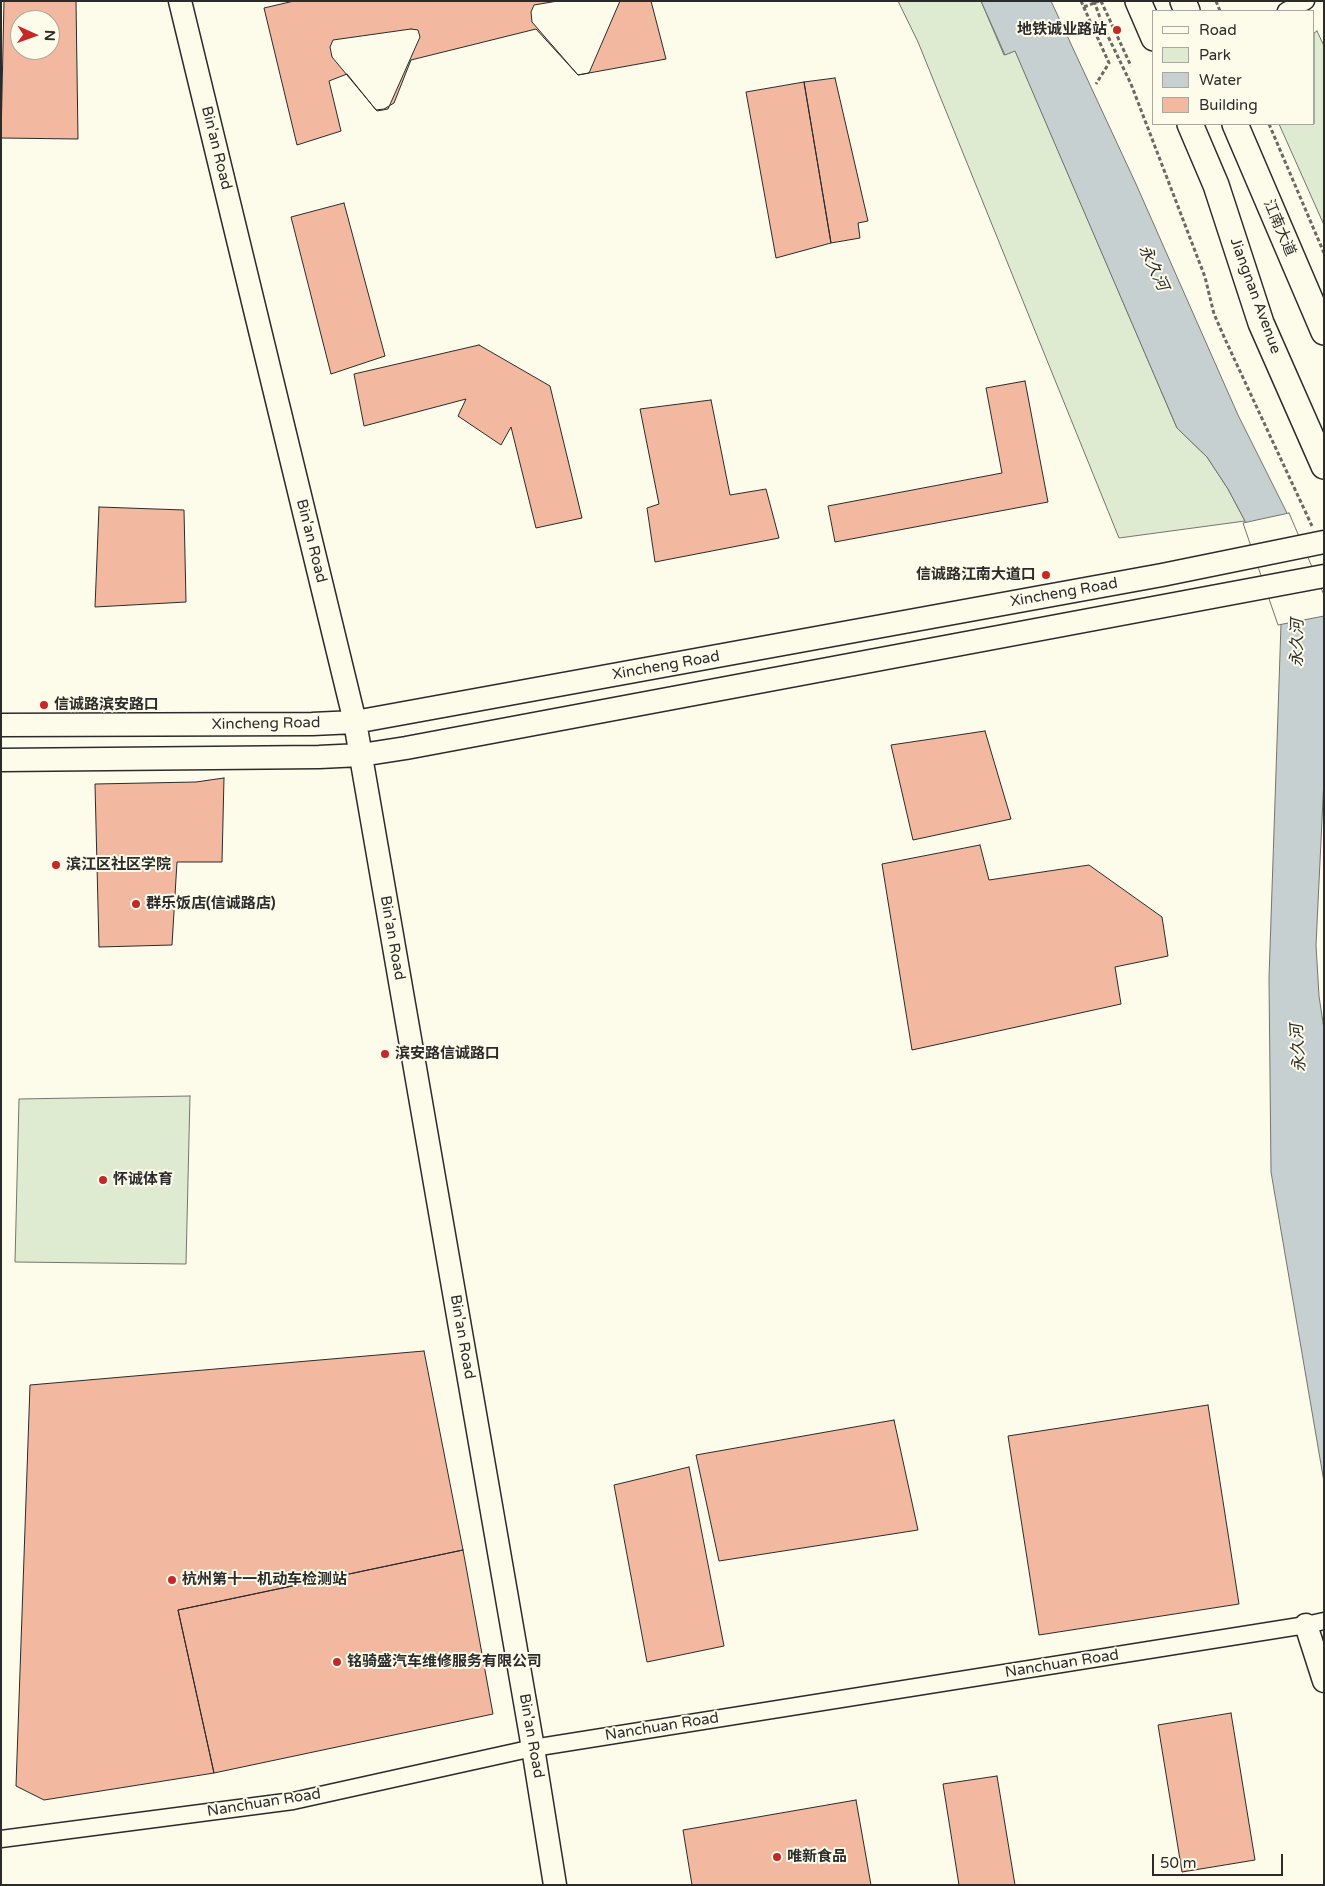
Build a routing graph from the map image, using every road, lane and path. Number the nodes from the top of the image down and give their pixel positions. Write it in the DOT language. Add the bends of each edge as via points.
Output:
graph roads {
  1 [pos="180,1"];
  2 [pos="1081,1"];
  3 [pos="1100,1"];
  4 [pos="1138,1"];
  5 [pos="1306,1"];
  6 [pos="1094,2"];
  7 [pos="1084,7"];
  8 [pos="1288,10"];
  9 [pos="1152,33"];
  10 [pos="1131,66"];
  11 [pos="1096,84"];
  12 [pos="1190,125"];
  13 [pos="1235,125"];
  14 [pos="1269,125"];
  15 [pos="1324,253"];
  16 [pos="1324,332"];
  17 [pos="1324,466"];
  18 [pos="1315,544"];
  19 [pos="1320,577"];
  20 [pos="355,722"];
  21 [pos="1,725"];
  22 [pos="361,755"];
  23 [pos="1,760"];
  24 [pos="1315,1623"];
  25 [pos="1324,1682"];
  26 [pos="533,1748"];
  27 [pos="1,1839"];
  28 [pos="555,1885"];
  1 -- 20 [label="main road, Bin'an Road"];
  2 -- 7 [label="path"];
  3 -- 6 [label="path"];
  3 -- 10 [label="path"];
  4 -- 9 [label="main road"];
  5 -- 8 [label="street"];
  6 -- 7 [label="path"];
  6 -- 18 [label="path" via="1102,26 1131,84 1205,277 1214,314"];
  7 -- 11 [label="path" via="1109,63"];
  12 -- 17 [label="main road, Jiangnan Avenue" via="1216,185 1261,323"];
  13 -- 16 [label="main road, 江南大道"];
  14 -- 15 [label="path"];
  18 -- 20 [label="main road, Xincheng Road" via="1162,575"];
  19 -- 22 [label="main road"];
  20 -- 21 [label="main road, Xincheng Road"];
  20 -- 22 [label="main road, Bin'an Road"];
  22 -- 23 [label="main road"];
  22 -- 26 [label="main road, Bin'an Road"];
  24 -- 25 [label="main road"];
  24 -- 26 [label="street, Nanchuan Road"];
  26 -- 27 [label="street, Nanchuan Road" via="293,1801"];
  26 -- 28 [label="main road, Bin'an Road"];
}
